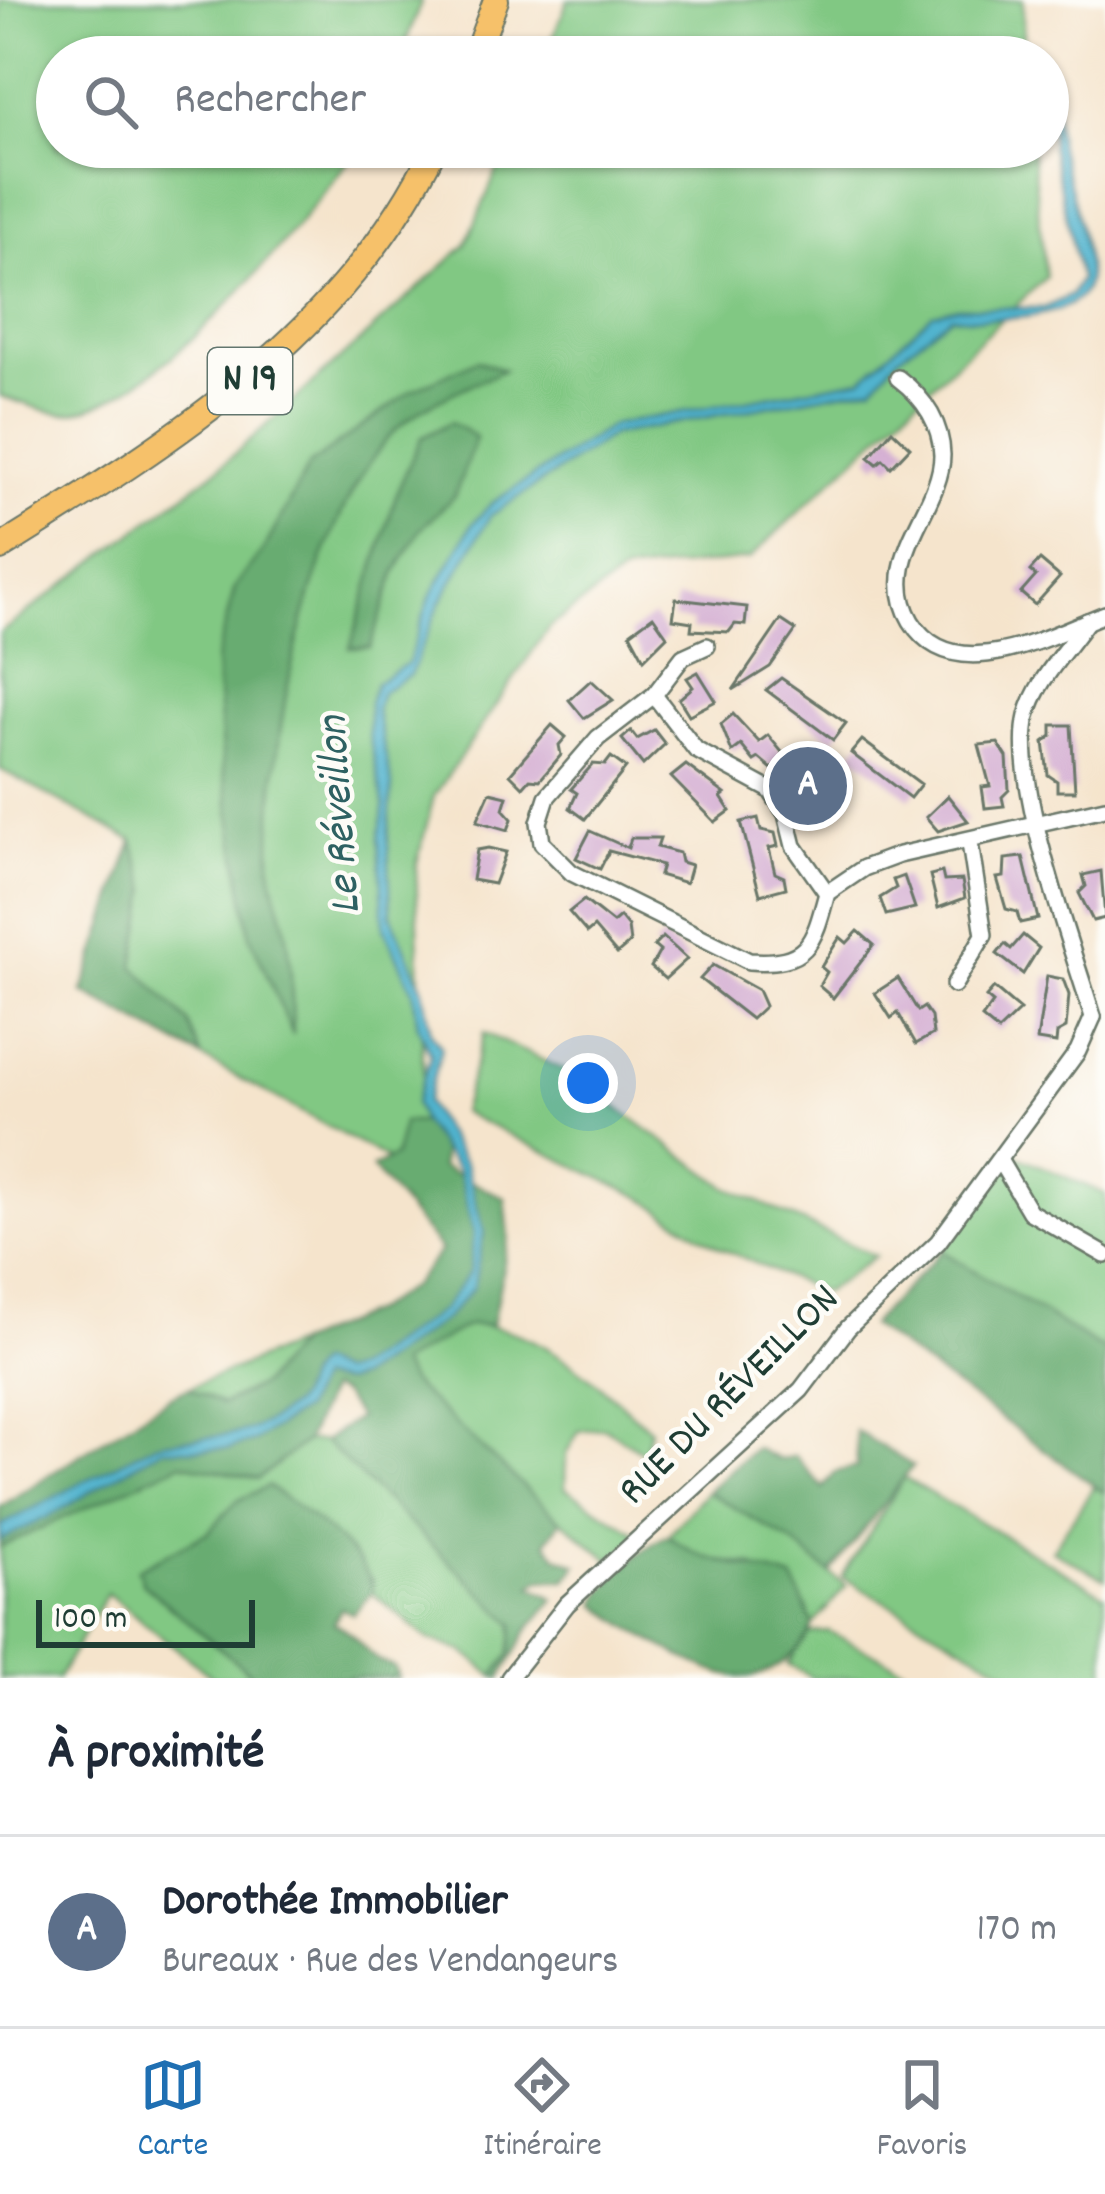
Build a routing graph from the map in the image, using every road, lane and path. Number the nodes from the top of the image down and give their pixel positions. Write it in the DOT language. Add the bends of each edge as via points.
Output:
graph roads {
  1 [pos="496,0"];
  2 [pos="483,36"];
  3 [pos="422,168"];
  4 [pos="898,378"];
  5 [pos="0,548"];
  6 [pos="1105,614"];
  7 [pos="1087,621"];
  8 [pos="707,646"];
  9 [pos="654,694"];
  10 [pos="1105,808"];
  11 [pos="1038,827"];
  12 [pos="970,843"];
  13 [pos="827,893"];
  14 [pos="954,986"];
  15 [pos="1099,1015"];
  16 [pos="1001,1162"];
  17 [pos="1105,1255"];
  18 [pos="509,1678"];
  1 -- 2 [label="main road"];
  3 -- 5 [label="main road, N 19" via="366,256 292,344 172,440"];
  4 -- 7 [label="street" via="930,411 942,460 899,583 919,634 976,657"];
  6 -- 7 [label="street"];
  7 -- 11 [label="street" via="1027,714"];
  8 -- 9 [label="street" via="683,657"];
  9 -- 13 [label="street" via="696,750 770,790 794,846"];
  9 -- 13 [label="street" via="598,738 547,797 539,822 555,861 749,961 801,954 815,939"];
  10 -- 11 [label="street"];
  11 -- 12 [label="street"];
  11 -- 15 [label="street"];
  12 -- 13 [label="street" via="898,855"];
  12 -- 14 [label="street" via="984,935"];
  15 -- 16 [label="street, RUE DU RÉVEILLON"];
  16 -- 17 [label="street" via="1030,1212"];
  16 -- 18 [label="street, RUE DU RÉVEILLON" via="801,1390 567,1604"];
}
